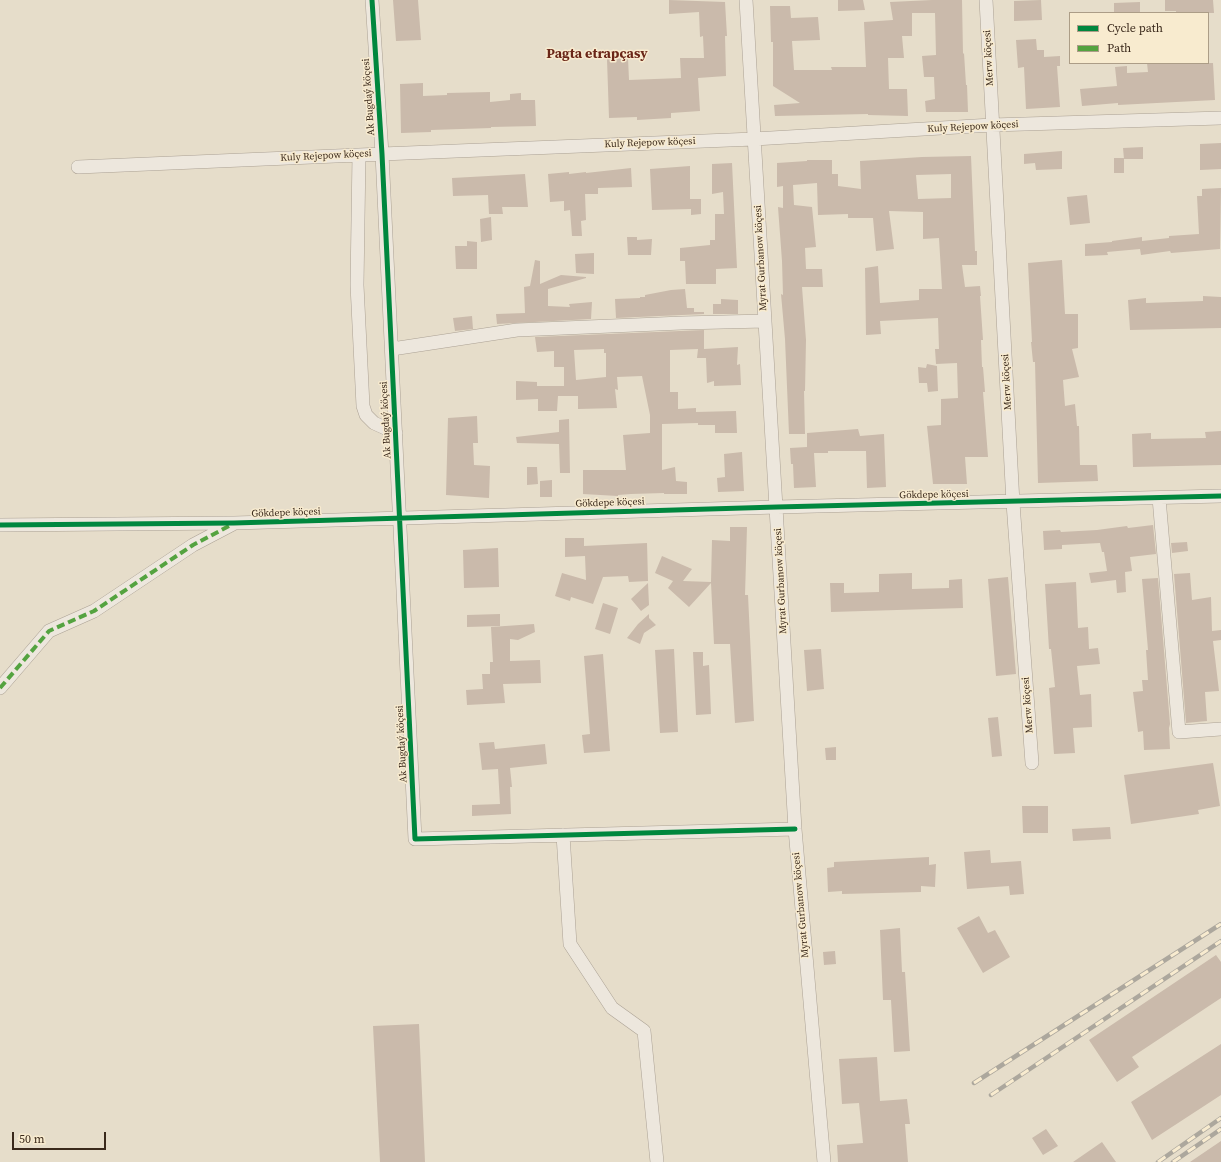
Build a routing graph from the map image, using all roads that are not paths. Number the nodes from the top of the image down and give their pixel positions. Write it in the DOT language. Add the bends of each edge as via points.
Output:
graph roads {
  1 [pos="372,0"];
  2 [pos="746,0"];
  3 [pos="986,0"];
  4 [pos="1221,118"];
  5 [pos="992,125"];
  6 [pos="754,139"];
  7 [pos="358,154"];
  8 [pos="382,154"];
  9 [pos="78,168"];
  10 [pos="765,321"];
  11 [pos="392,349"];
  12 [pos="396,433"];
  13 [pos="1221,496"];
  14 [pos="1159,498"];
  15 [pos="1013,503"];
  16 [pos="777,507"];
  17 [pos="400,518"];
  18 [pos="234,523"];
  19 [pos="0,525"];
  20 [pos="0,688"];
  21 [pos="1221,729"];
  22 [pos="1032,763"];
  23 [pos="795,829"];
  24 [pos="563,835"];
  25 [pos="657,1162"];
  26 [pos="824,1162"];
  1 -- 8 [label="street, Ak Bugdaý köçesi"];
  2 -- 6 [label="street, Myrat Gurbanow köçesi"];
  3 -- 5 [label="street, Merw köçesi"];
  4 -- 5 [label="street, Kuly Rejepow köçesi"];
  5 -- 6 [label="street, Kuly Rejepow köçesi"];
  5 -- 15 [label="street, Merw köçesi"];
  6 -- 8 [label="street, Kuly Rejepow köçesi"];
  6 -- 10 [label="street, Myrat Gurbanow köçesi"];
  7 -- 8 [label="street, Kuly Rejepow köçesi"];
  7 -- 9 [label="street, Kuly Rejepow köçesi"];
  7 -- 12 [label="street" via="357,285 363,406 366,415 374,423"];
  8 -- 11 [label="street, Ak Bugdaý köçesi"];
  10 -- 11 [label="street" via="517,330"];
  10 -- 16 [label="street, Myrat Gurbanow köçesi"];
  11 -- 12 [label="street, Ak Bugdaý köçesi"];
  12 -- 17 [label="street, Ak Bugdaý köçesi"];
  13 -- 14 [label="street, Gökdepe köçesi"];
  14 -- 15 [label="street, Gökdepe köçesi"];
  14 -- 21 [label="street" via="1178,732"];
  15 -- 16 [label="street, Gökdepe köçesi"];
  15 -- 22 [label="street, Merw köçesi"];
  16 -- 17 [label="street, Gökdepe köçesi"];
  16 -- 23 [label="street, Myrat Gurbanow köçesi"];
  17 -- 18 [label="street, Gökdepe köçesi"];
  17 -- 24 [label="street, Ak Bugdaý köçesi" via="415,839"];
  18 -- 19 [label="street, Gökdepe köçesi"];
  18 -- 20 [label="street" via="193,545 94,611 49,632"];
  23 -- 24 [label="street"];
  23 -- 26 [label="street, Myrat Gurbanow köçesi"];
  24 -- 25 [label="street" via="570,944 612,1008 644,1031"];
}
